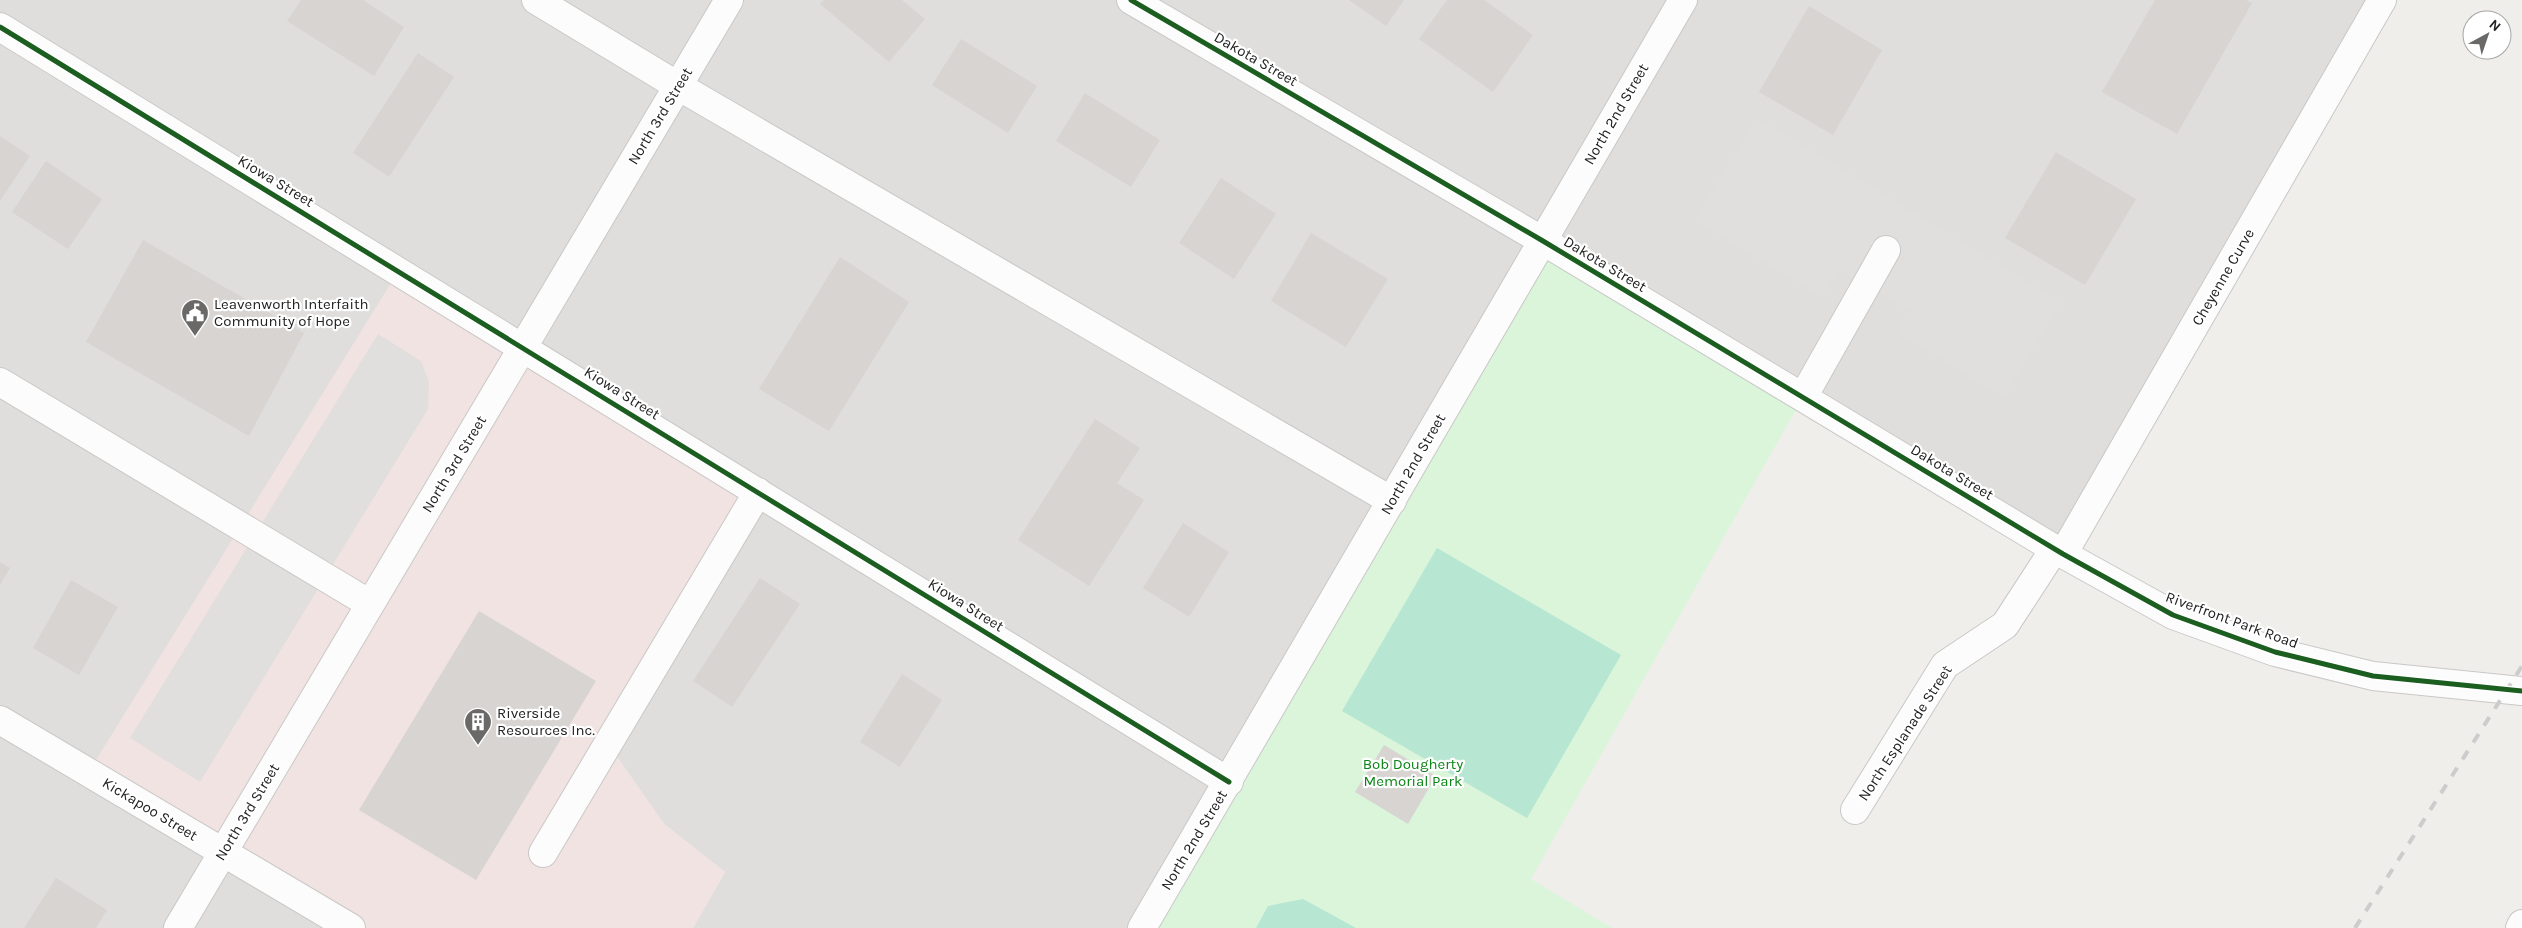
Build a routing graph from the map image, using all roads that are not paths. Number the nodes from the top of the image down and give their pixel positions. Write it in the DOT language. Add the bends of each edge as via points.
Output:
graph roads {
  1 [pos="536,0"];
  2 [pos="729,0"];
  3 [pos="1131,0"];
  4 [pos="1682,0"];
  5 [pos="2382,0"];
  6 [pos="0,26"];
  7 [pos="678,86"];
  8 [pos="1543,241"];
  9 [pos="1886,250"];
  10 [pos="524,347"];
  11 [pos="0,382"];
  12 [pos="1803,397"];
  13 [pos="758,492"];
  14 [pos="1392,501"];
  15 [pos="2059,551"];
  16 [pos="370,604"];
  17 [pos="2522,691"];
  18 [pos="0,720"];
  19 [pos="1229,782"];
  20 [pos="1855,810"];
  21 [pos="223,852"];
  22 [pos="543,854"];
  23 [pos="2522,924"];
  24 [pos="178,928"];
  25 [pos="351,928"];
  26 [pos="1142,928"];
  27 [pos="2520,928"];
  1 -- 7 [label="street"];
  2 -- 7 [label="street, North 3rd Street"];
  3 -- 8 [label="street, Dakota Street"];
  4 -- 8 [label="street, North 2nd Street"];
  5 -- 15 [label="street, Cheyenne Curve"];
  6 -- 10 [label="street, Kiowa Street"];
  7 -- 10 [label="street, North 3rd Street"];
  7 -- 14 [label="street"];
  8 -- 12 [label="street, Dakota Street"];
  8 -- 14 [label="street, North 2nd Street"];
  9 -- 12 [label="street"];
  10 -- 13 [label="street, Kiowa Street"];
  10 -- 16 [label="street, North 3rd Street"];
  11 -- 16 [label="street"];
  12 -- 15 [label="street, Dakota Street"];
  13 -- 19 [label="street, Kiowa Street"];
  13 -- 22 [label="street"];
  14 -- 19 [label="street, North 2nd Street"];
  15 -- 17 [label="street, Riverfront Park Road" via="2173,615 2275,652 2372,676"];
  15 -- 20 [label="street, North Esplanade Street" via="2005,626 1945,665"];
  16 -- 21 [label="street, North 3rd Street"];
  18 -- 21 [label="street, Kickapoo Street"];
  19 -- 26 [label="street, North 2nd Street"];
  21 -- 24 [label="street, North 3rd Street"];
  21 -- 25 [label="street, Kickapoo Street"];
  23 -- 27 [label="street"];
}
